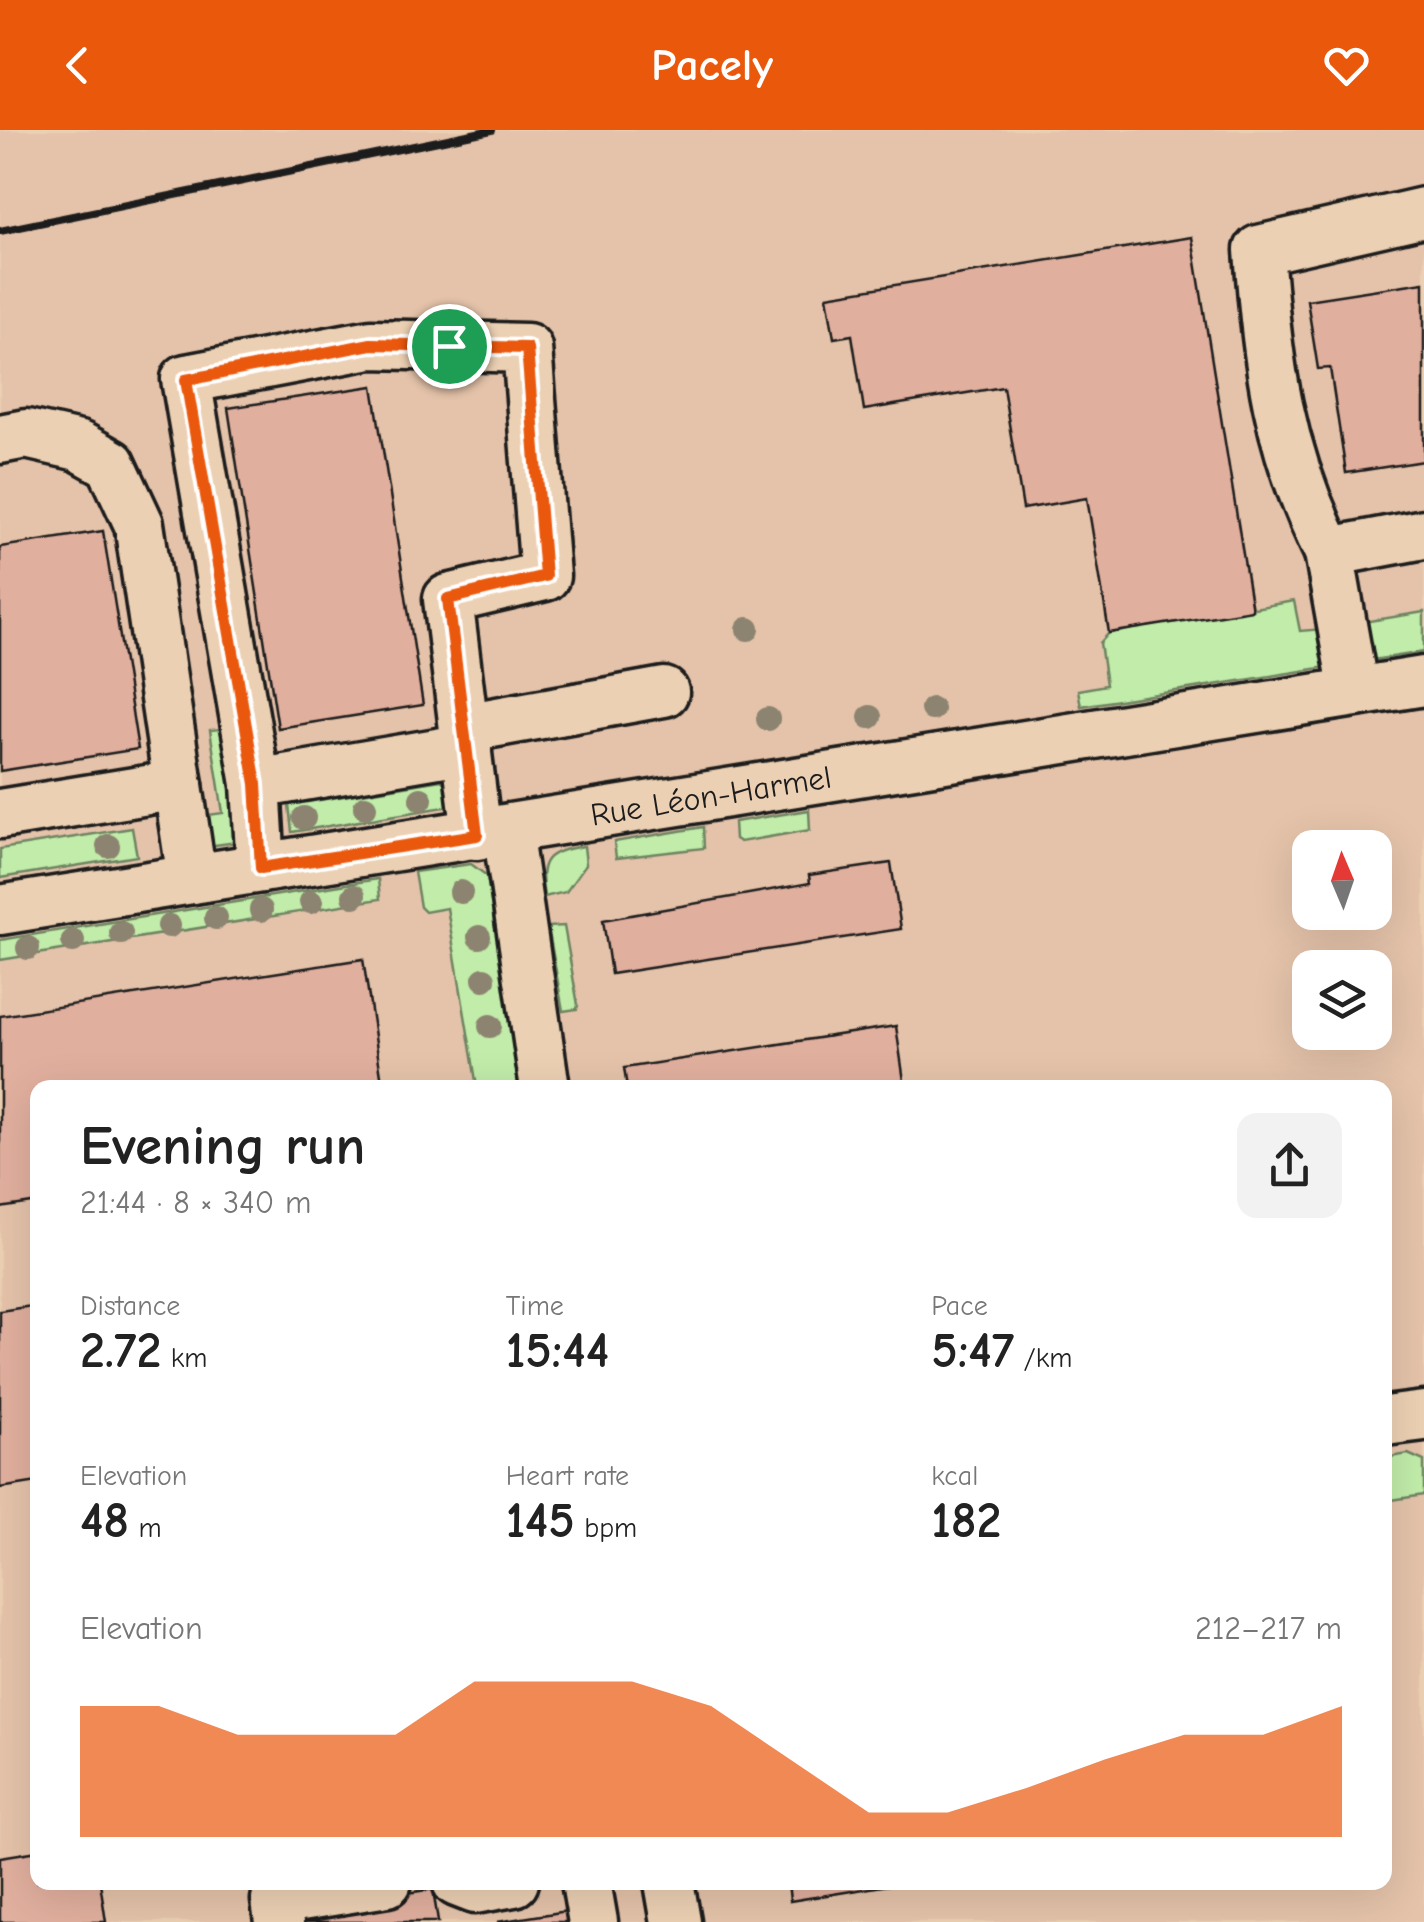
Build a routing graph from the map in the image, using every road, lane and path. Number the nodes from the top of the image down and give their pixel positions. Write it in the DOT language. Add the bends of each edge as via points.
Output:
graph roads {
  1 [pos="1424,212"];
  2 [pos="0,438"];
  3 [pos="1424,534"];
  4 [pos="1329,552"];
  5 [pos="1424,681"];
  6 [pos="664,692"];
  7 [pos="1354,692"];
  8 [pos="465,738"];
  9 [pos="256,784"];
  10 [pos="178,785"];
  11 [pos="0,814"];
  12 [pos="492,832"];
  13 [pos="261,868"];
  14 [pos="192,879"];
  15 [pos="0,910"];
  16 [pos="543,1080"];
  17 [pos="1424,1416"];
  18 [pos="1392,1420"];
  19 [pos="338,1890"];
  20 [pos="587,1890"];
  21 [pos="670,1890"];
  22 [pos="279,1922"];
  23 [pos="592,1922"];
  24 [pos="676,1922"];
  1 -- 4 [label="street" via="1259,250 1266,363 1302,496"];
  2 -- 10 [label="street" via="26,434 79,446 111,464 139,524"];
  3 -- 4 [label="street"];
  4 -- 7 [label="street"];
  5 -- 7 [label="street, Rue Léon-Harmel"];
  6 -- 8 [label="street"];
  7 -- 12 [label="street, Rue Léon-Harmel"];
  8 -- 9 [label="street"];
  8 -- 9 [label="street" via="448,599 545,576 527,348 371,344 186,380"];
  8 -- 12 [label="street"];
  9 -- 13 [label="street"];
  10 -- 11 [label="street"];
  10 -- 14 [label="street"];
  12 -- 13 [label="street, Rue Léon-Harmel"];
  12 -- 16 [label="street"];
  13 -- 14 [label="street, Rue Léon-Harmel"];
  14 -- 15 [label="street, Rue Léon-Harmel"];
  17 -- 18 [label="street"];
  19 -- 22 [label="street" via="276,1900"];
  20 -- 23 [label="street"];
  21 -- 24 [label="street"];
}
